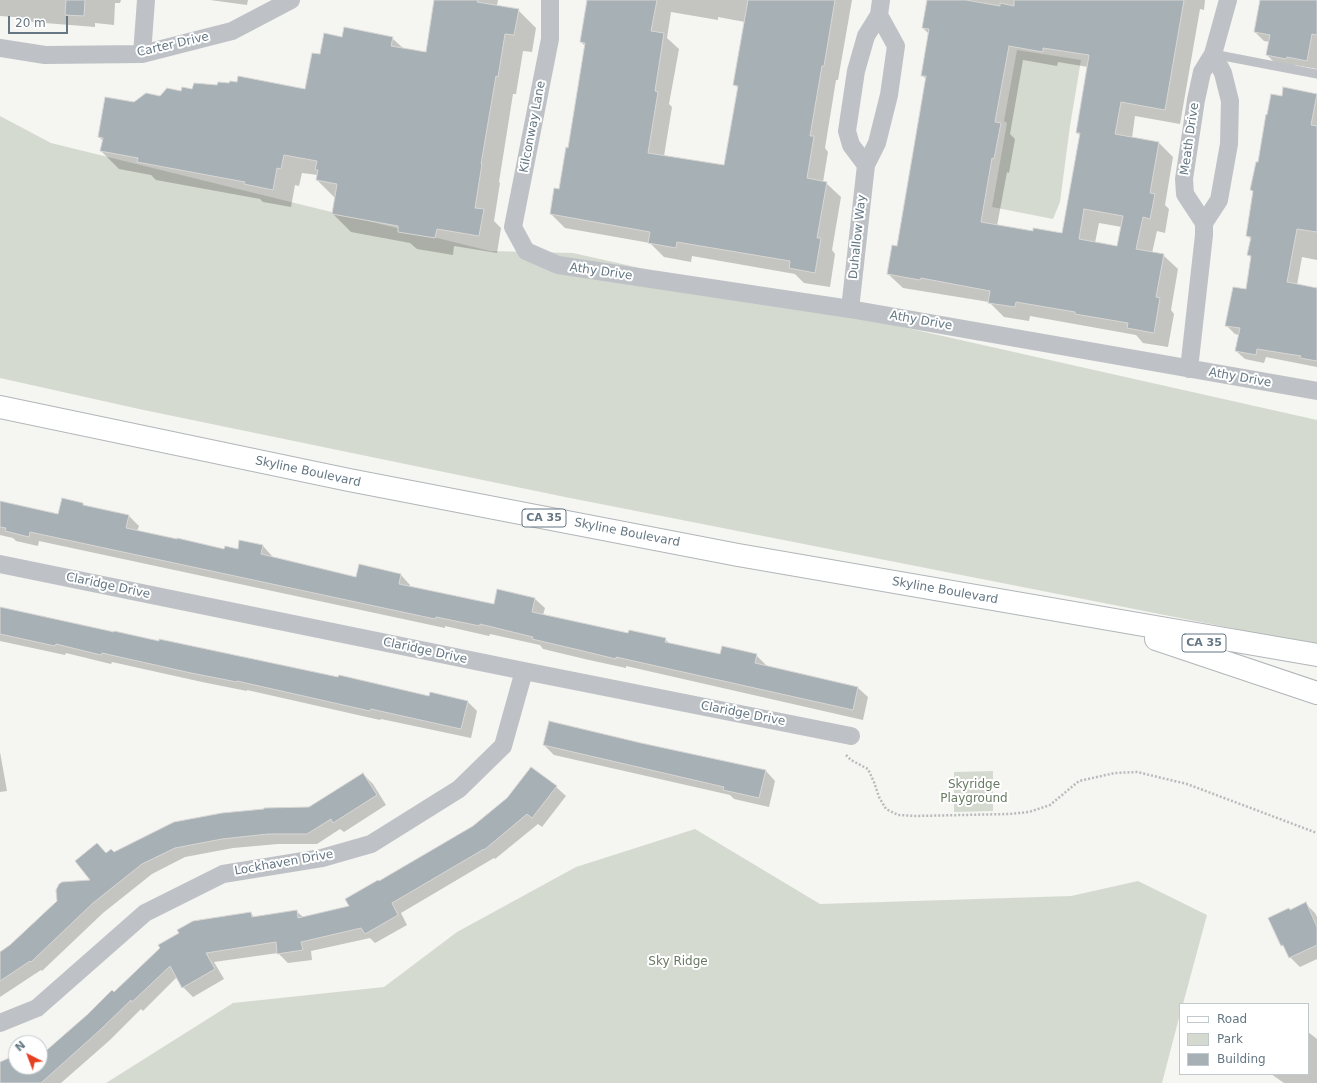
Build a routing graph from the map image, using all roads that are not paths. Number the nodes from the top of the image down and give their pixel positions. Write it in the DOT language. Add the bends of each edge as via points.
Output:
graph roads {
  1 [pos="146,0"];
  2 [pos="291,0"];
  3 [pos="550,0"];
  4 [pos="1228,0"];
  5 [pos="880,8"];
  6 [pos="0,48"];
  7 [pos="142,54"];
  8 [pos="1213,54"];
  9 [pos="1317,74"];
  10 [pos="866,166"];
  11 [pos="1204,223"];
  12 [pos="526,251"];
  13 [pos="850,309"];
  14 [pos="1189,369"];
  15 [pos="1317,391"];
  16 [pos="0,407"];
  17 [pos="0,564"];
  18 [pos="1090,617"];
  19 [pos="1317,655"];
  20 [pos="1317,668"];
  21 [pos="524,671"];
  22 [pos="1317,693"];
  23 [pos="844,734"];
  24 [pos="0,1023"];
  1 -- 7 [label="street"];
  2 -- 7 [label="street, Carter Drive" via="232,31"];
  3 -- 12 [label="street, Kilconway Lane" via="550,39 513,227"];
  4 -- 8 [label="street, Meath Drive"];
  5 -- 10 [label="street, Duhallow Way" via="896,46 889,95 878,143"];
  5 -- 10 [label="street, Duhallow Way" via="866,36 856,71 847,131 851,145"];
  6 -- 7 [label="street, Carter Drive" via="45,55"];
  8 -- 9 [label="lane"];
  8 -- 11 [label="street" via="1223,72 1230,101 1230,144 1219,200"];
  8 -- 11 [label="street, Meath Drive" via="1202,72 1184,179 1185,194"];
  10 -- 13 [label="street, Duhallow Way"];
  11 -- 14 [label="street"];
  12 -- 13 [label="street, Athy Drive" via="558,265"];
  13 -- 14 [label="street, Athy Drive"];
  14 -- 15 [label="street, Athy Drive"];
  16 -- 18 [label="main road, Skyline Boulevard / CA 35" via="349,480 738,555"];
  17 -- 21 [label="street, Claridge Drive"];
  18 -- 19 [label="main road, Skyline Boulevard / CA 35"];
  18 -- 20 [label="main road, Skyline Boulevard / CA 35"];
  18 -- 22 [label="main road"];
  21 -- 23 [label="street, Claridge Drive"];
  21 -- 24 [label="street, Lockhaven Drive" via="503,746 459,789 371,844 322,858 223,874 145,913 37,1008"];
}
